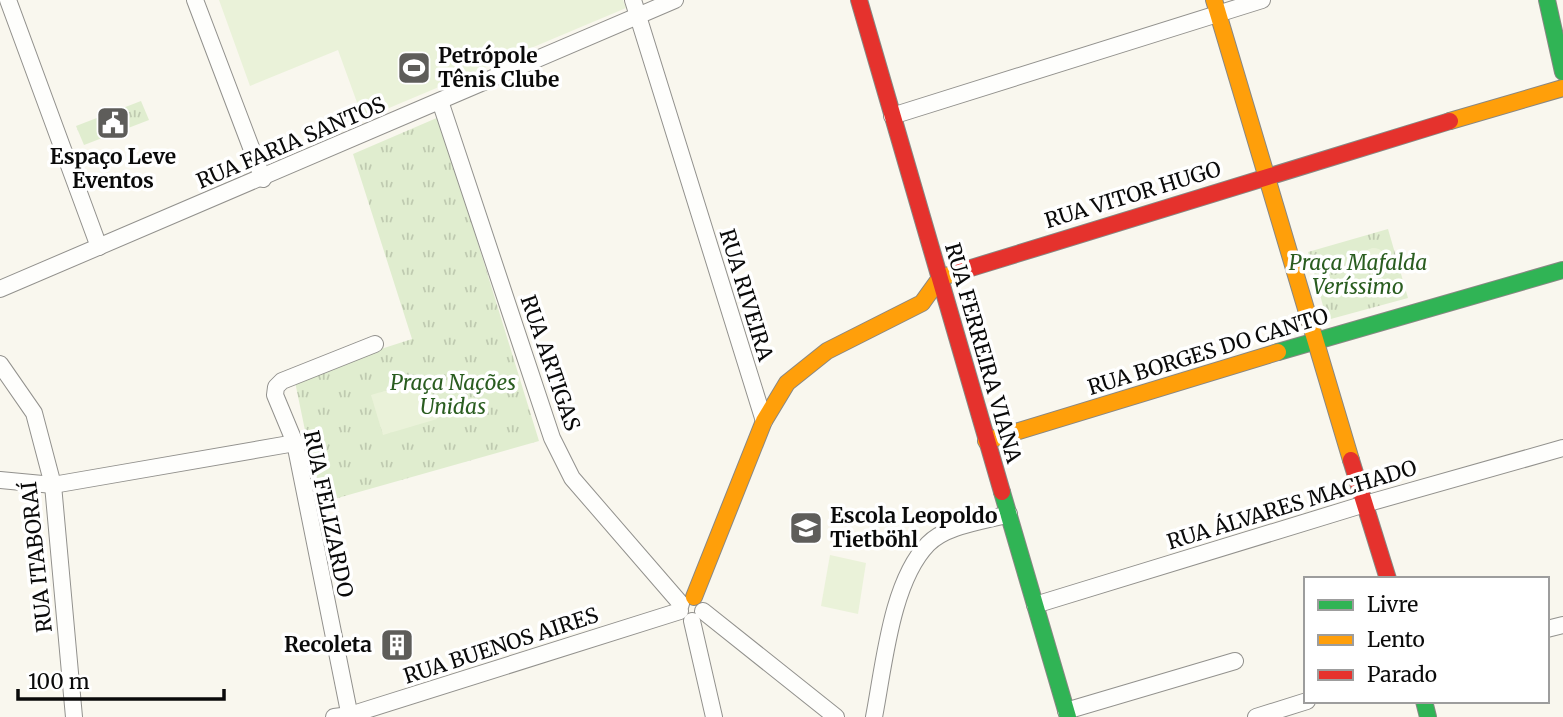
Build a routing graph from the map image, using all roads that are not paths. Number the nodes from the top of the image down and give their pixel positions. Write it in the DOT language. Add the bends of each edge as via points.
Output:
graph roads {
  1 [pos="8,0"];
  2 [pos="195,0"];
  3 [pos="675,0"];
  4 [pos="859,0"];
  5 [pos="1262,0"];
  6 [pos="1547,0"];
  7 [pos="1217,6"];
  8 [pos="635,7"];
  9 [pos="1563,72"];
  10 [pos="1563,88"];
  11 [pos="440,102"];
  12 [pos="892,116"];
  13 [pos="1267,175"];
  14 [pos="263,178"];
  15 [pos="99,247"];
  16 [pos="1563,270"];
  17 [pos="940,278"];
  18 [pos="0,289"];
  19 [pos="1314,341"];
  20 [pos="375,344"];
  21 [pos="0,364"];
  22 [pos="764,421"];
  23 [pos="986,441"];
  24 [pos="295,443"];
  25 [pos="1563,448"];
  26 [pos="0,480"];
  27 [pos="53,485"];
  28 [pos="1365,504"];
  29 [pos="1009,514"];
  30 [pos="1387,577"];
  31 [pos="1035,606"];
  32 [pos="690,609"];
  33 [pos="1235,661"];
  34 [pos="1304,702"];
  35 [pos="1067,714"];
  36 [pos="345,716"];
  37 [pos="74,717"];
  38 [pos="714,717"];
  39 [pos="836,717"];
  40 [pos="874,717"];
  41 [pos="1256,717"];
  1 -- 15 [label="street"];
  2 -- 14 [label="street"];
  3 -- 8 [label="street, RUA FARIA SANTOS"];
  4 -- 12 [label="street, RUA FERREIRA VIANA"];
  5 -- 7 [label="street"];
  6 -- 9 [label="street"];
  7 -- 12 [label="street"];
  7 -- 13 [label="street"];
  8 -- 11 [label="street, RUA FARIA SANTOS"];
  8 -- 22 [label="street, RUA RIVEIRA"];
  10 -- 13 [label="street, RUA VITOR HUGO"];
  11 -- 14 [label="street, RUA FARIA SANTOS"];
  11 -- 32 [label="street, RUA ARTIGAS" via="552,438 572,478"];
  12 -- 17 [label="street, RUA FERREIRA VIANA"];
  13 -- 17 [label="street, RUA VITOR HUGO"];
  13 -- 19 [label="street"];
  14 -- 15 [label="street, RUA FARIA SANTOS"];
  15 -- 18 [label="street, RUA FARIA SANTOS"];
  16 -- 19 [label="street, RUA BORGES DO CANTO"];
  17 -- 22 [label="street" via="922,303 827,351 787,383"];
  17 -- 23 [label="street, RUA FERREIRA VIANA"];
  19 -- 23 [label="street, RUA BORGES DO CANTO"];
  19 -- 28 [label="street"];
  20 -- 24 [label="street, RUA FELIZARDO" via="276,387 275,395"];
  21 -- 27 [label="street, RUA ITABORAÍ" via="34,413"];
  22 -- 32 [label="street"];
  23 -- 29 [label="street, RUA FERREIRA VIANA"];
  24 -- 27 [label="street"];
  24 -- 36 [label="street, RUA FELIZARDO"];
  25 -- 28 [label="street, RUA ÁLVARES MACHADO"];
  26 -- 27 [label="street"];
  27 -- 37 [label="street, RUA ITABORAÍ"];
  28 -- 30 [label="street"];
  28 -- 31 [label="street, RUA ÁLVARES MACHADO"];
  29 -- 31 [label="street, RUA FERREIRA VIANA"];
  29 -- 40 [label="street" via="949,531 929,542 915,563 892,624"];
  31 -- 35 [label="street, RUA FERREIRA VIANA"];
  32 -- 36 [label="street, RUA BUENOS AIRES"];
  32 -- 38 [label="street"];
  32 -- 39 [label="street, RUA ARTIGAS"];
  33 -- 35 [label="street"];
  34 -- 41 [label="street"];
}
